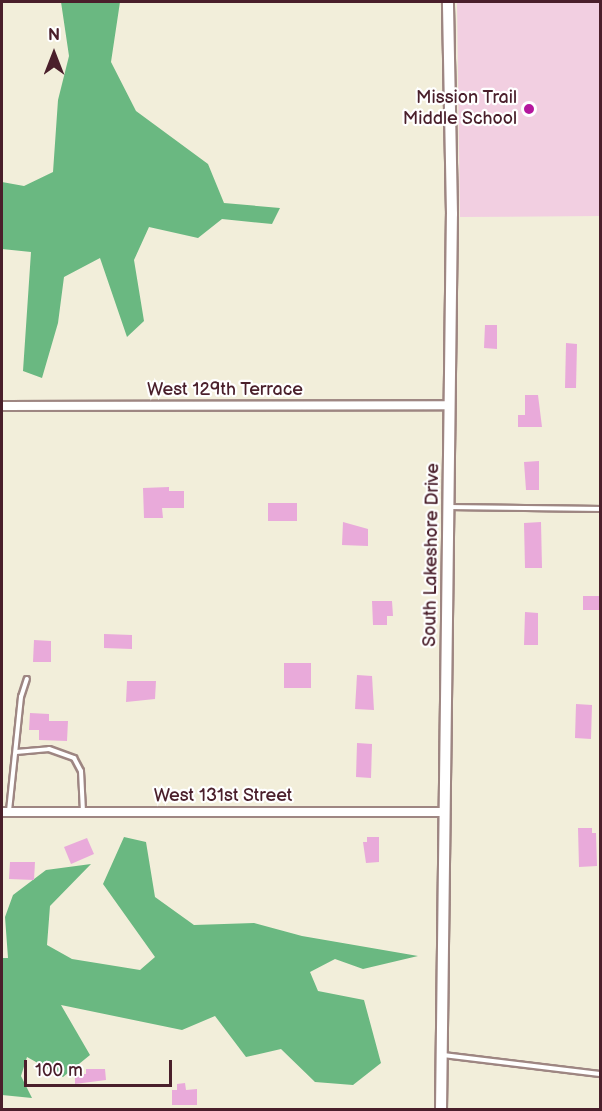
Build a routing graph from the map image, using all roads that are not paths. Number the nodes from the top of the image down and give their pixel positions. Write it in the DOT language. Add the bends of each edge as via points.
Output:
graph roads {
  1 [pos="448,2"];
  2 [pos="449,405"];
  3 [pos="2,406"];
  4 [pos="449,507"];
  5 [pos="600,509"];
  6 [pos="27,679"];
  7 [pos="16,752"];
  8 [pos="5,812"];
  9 [pos="83,812"];
  10 [pos="445,812"];
  11 [pos="443,1055"];
  12 [pos="600,1074"];
  13 [pos="441,1110"];
  1 -- 2 [label="street, South Lakeshore Drive" via="452,213"];
  2 -- 3 [label="street, West 129th Terrace"];
  2 -- 4 [label="street, South Lakeshore Drive"];
  4 -- 5 [label="lane"];
  4 -- 10 [label="street, South Lakeshore Drive"];
  6 -- 7 [label="lane" via="21,697"];
  7 -- 8 [label="lane"];
  7 -- 9 [label="lane" via="49,749 74,758 81,771"];
  8 -- 9 [label="street, West 131st Street"];
  9 -- 10 [label="street, West 131st Street"];
  10 -- 11 [label="street, South Lakeshore Drive"];
  11 -- 12 [label="lane"];
  11 -- 13 [label="street, South Lakeshore Drive"];
}
